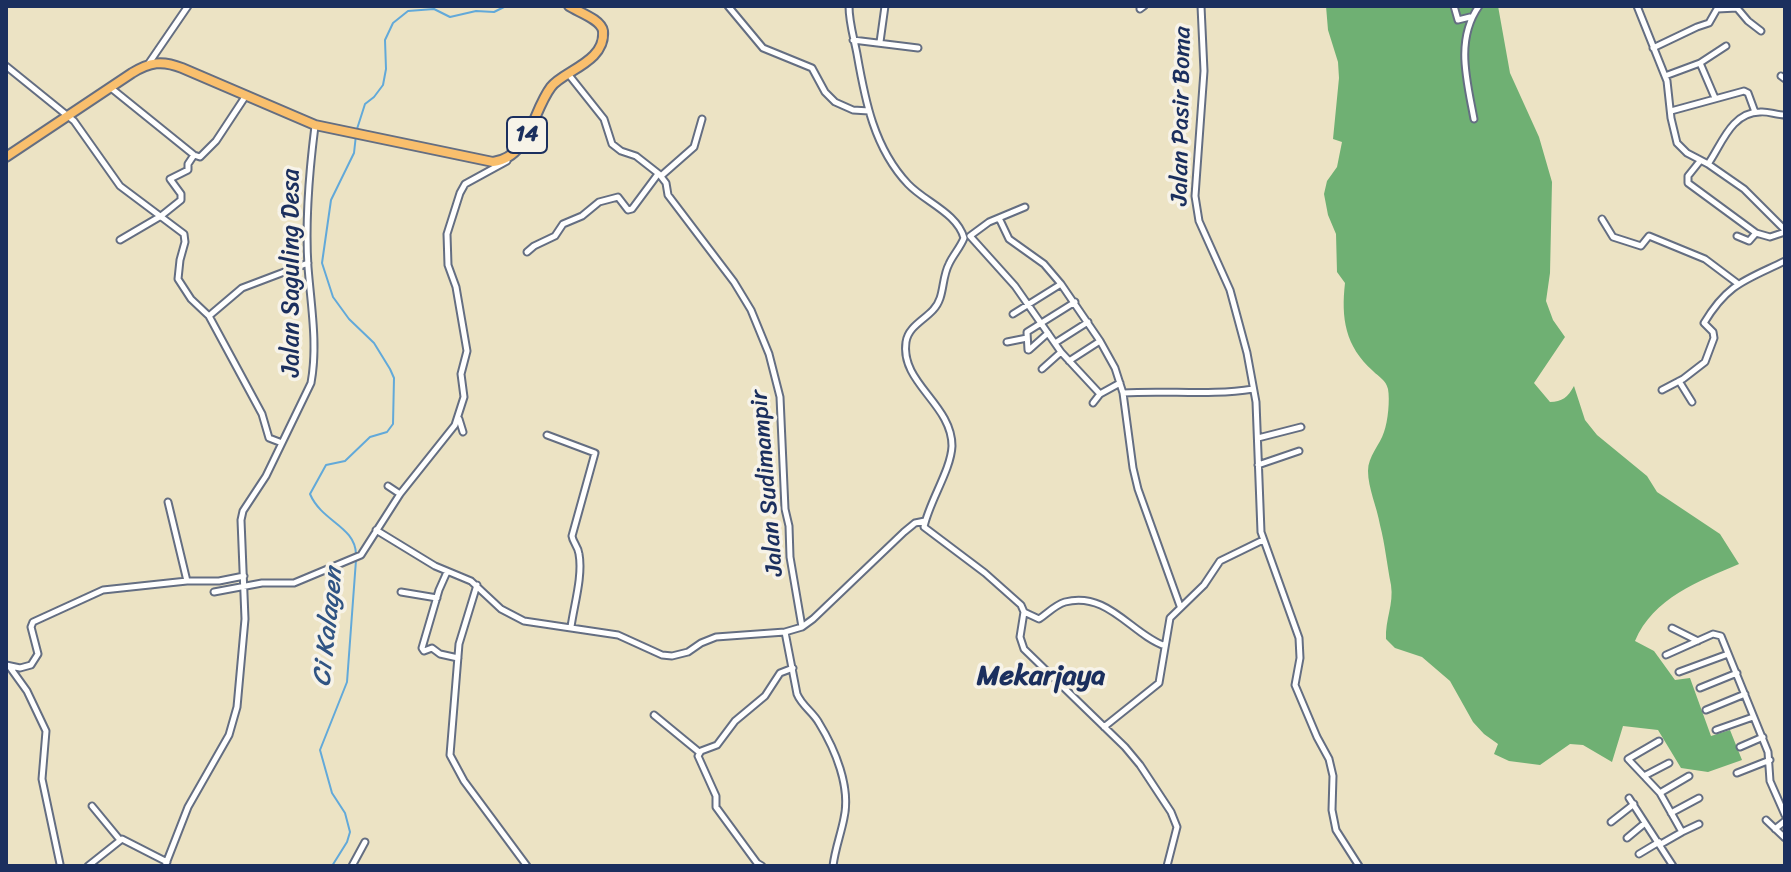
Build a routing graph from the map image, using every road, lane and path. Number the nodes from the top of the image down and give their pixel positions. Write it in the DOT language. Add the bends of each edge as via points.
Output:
graph roads {
  1 [pos="188,6"];
  2 [pos="569,6"];
  3 [pos="728,6"];
  4 [pos="849,6"];
  5 [pos="885,6"];
  6 [pos="1201,6"];
  7 [pos="1454,6"];
  8 [pos="1479,6"];
  9 [pos="1637,7"];
  10 [pos="1471,17"];
  11 [pos="1761,31"];
  12 [pos="853,40"];
  13 [pos="880,42"];
  14 [pos="1726,46"];
  15 [pos="918,48"];
  16 [pos="1653,48"];
  17 [pos="1700,63"];
  18 [pos="148,64"];
  19 [pos="6,66"];
  20 [pos="569,75"];
  21 [pos="1665,76"];
  22 [pos="110,87"];
  23 [pos="245,97"];
  24 [pos="1715,98"];
  25 [pos="869,111"];
  26 [pos="1671,111"];
  27 [pos="1755,112"];
  28 [pos="68,115"];
  29 [pos="1785,115"];
  30 [pos="702,119"];
  31 [pos="1474,119"];
  32 [pos="315,125"];
  33 [pos="516,152"];
  34 [pos="194,155"];
  35 [pos="6,157"];
  36 [pos="1700,160"];
  37 [pos="1708,164"];
  38 [pos="660,175"];
  39 [pos="1025,207"];
  40 [pos="161,216"];
  41 [pos="999,218"];
  42 [pos="1602,219"];
  43 [pos="1785,231"];
  44 [pos="1756,233"];
  45 [pos="1737,236"];
  46 [pos="967,237"];
  47 [pos="120,240"];
  48 [pos="527,252"];
  49 [pos="1785,261"];
  50 [pos="308,263"];
  51 [pos="1737,283"];
  52 [pos="1061,284"];
  53 [pos="1075,302"];
  54 [pos="1029,304"];
  55 [pos="1013,314"];
  56 [pos="209,316"];
  57 [pos="1088,321"];
  58 [pos="1042,324"];
  59 [pos="1048,333"];
  60 [pos="1027,338"];
  61 [pos="1100,341"];
  62 [pos="1007,342"];
  63 [pos="1055,343"];
  64 [pos="1061,352"];
  65 [pos="1069,361"];
  66 [pos="1042,369"];
  67 [pos="1679,381"];
  68 [pos="1120,383"];
  69 [pos="1253,389"];
  70 [pos="1662,390"];
  71 [pos="1123,393"];
  72 [pos="1100,394"];
  73 [pos="1692,402"];
  74 [pos="1093,403"];
  75 [pos="459,418"];
  76 [pos="1301,427"];
  77 [pos="463,432"];
  78 [pos="547,435"];
  79 [pos="1258,438"];
  80 [pos="282,443"];
  81 [pos="1299,451"];
  82 [pos="1257,465"];
  83 [pos="388,486"];
  84 [pos="400,494"];
  85 [pos="168,502"];
  86 [pos="925,521"];
  87 [pos="376,530"];
  88 [pos="1263,540"];
  89 [pos="447,572"];
  90 [pos="244,576"];
  91 [pos="187,581"];
  92 [pos="477,585"];
  93 [pos="243,586"];
  94 [pos="214,592"];
  95 [pos="401,592"];
  96 [pos="437,598"];
  97 [pos="1180,606"];
  98 [pos="1024,612"];
  99 [pos="571,627"];
  100 [pos="802,627"];
  101 [pos="1672,628"];
  102 [pos="785,632"];
  103 [pos="1698,641"];
  104 [pos="1165,646"];
  105 [pos="1728,654"];
  106 [pos="1666,655"];
  107 [pos="458,658"];
  108 [pos="7,665"];
  109 [pos="793,668"];
  110 [pos="1679,672"];
  111 [pos="1737,673"];
  112 [pos="1700,688"];
  113 [pos="1745,694"];
  114 [pos="1706,710"];
  115 [pos="654,715"];
  116 [pos="1753,717"];
  117 [pos="1104,727"];
  118 [pos="1716,730"];
  119 [pos="1763,737"];
  120 [pos="1659,741"];
  121 [pos="1740,747"];
  122 [pos="699,752"];
  123 [pos="1770,760"];
  124 [pos="1669,763"];
  125 [pos="1737,773"];
  126 [pos="1644,776"];
  127 [pos="1689,776"];
  128 [pos="1660,793"];
  129 [pos="1785,795"];
  130 [pos="1629,798"];
  131 [pos="1699,798"];
  132 [pos="1778,800"];
  133 [pos="1634,804"];
  134 [pos="92,806"];
  135 [pos="1671,813"];
  136 [pos="1785,818"];
  137 [pos="1766,820"];
  138 [pos="1611,822"];
  139 [pos="1645,823"];
  140 [pos="1699,824"];
  141 [pos="1775,829"];
  142 [pos="1682,832"];
  143 [pos="1627,838"];
  144 [pos="1785,838"];
  145 [pos="120,840"];
  146 [pos="365,842"];
  147 [pos="1660,843"];
  148 [pos="1639,854"];
  149 [pos="166,864"];
  150 [pos="60,865"];
  151 [pos="88,866"];
  152 [pos="352,866"];
  153 [pos="527,866"];
  154 [pos="762,866"];
  155 [pos="833,866"];
  156 [pos="1167,866"];
  157 [pos="1359,866"];
  158 [pos="1673,866"];
  1 -- 18 [label="street"];
  2 -- 20 [label="highway, 14" via="603,31 589,61"];
  3 -- 25 [label="street" via="763,48 812,68 835,102"];
  4 -- 12 [label="street"];
  5 -- 13 [label="street"];
  6 -- 69 [label="street, Jalan Pasir Boma" via="1204,71 1195,196 1199,221 1230,290"];
  7 -- 10 [label="street" via="1458,20"];
  8 -- 10 [label="street"];
  9 -- 16 [label="street"];
  10 -- 31 [label="street" via="1464,61"];
  11 -- 16 [label="street" via="1737,8 1717,9 1711,22"];
  12 -- 13 [label="street"];
  12 -- 25 [label="street"];
  13 -- 15 [label="street"];
  14 -- 17 [label="street"];
  16 -- 21 [label="street"];
  17 -- 21 [label="street"];
  17 -- 24 [label="street"];
  18 -- 22 [label="highway"];
  18 -- 23 [label="highway, 14" via="170,63"];
  19 -- 28 [label="street"];
  20 -- 33 [label="highway, 14" via="551,87"];
  20 -- 38 [label="street, Jalan Sudimampir" via="604,119 612,144"];
  21 -- 26 [label="street"];
  22 -- 28 [label="highway"];
  22 -- 34 [label="street"];
  23 -- 32 [label="highway, 14"];
  23 -- 34 [label="street" via="209,150"];
  24 -- 26 [label="street"];
  24 -- 27 [label="street" via="1745,91"];
  25 -- 46 [label="street" via="889,160 909,186"];
  26 -- 36 [label="street" via="1677,143"];
  27 -- 29 [label="street"];
  27 -- 37 [label="street" via="1724,133"];
  28 -- 35 [label="highway"];
  28 -- 40 [label="street" via="120,186"];
  30 -- 38 [label="street" via="694,147"];
  32 -- 33 [label="highway, 14" via="493,162"];
  32 -- 50 [label="street, Jalan Saguling Desa"];
  33 -- 75 [label="street" via="465,184 449,224 448,265 467,351"];
  34 -- 40 [label="street" via="188,170 170,179 181,200"];
  36 -- 37 [label="street"];
  36 -- 44 [label="street" via="1688,183"];
  37 -- 43 [label="street" via="1744,189"];
  38 -- 48 [label="street" via="630,211 618,197 599,202"];
  38 -- 100 [label="street, Jalan Sudimampir" via="668,195 742,296 769,354 780,397 785,509"];
  39 -- 41 [label="street"];
  40 -- 47 [label="street"];
  40 -- 56 [label="street" via="185,237 178,279"];
  41 -- 46 [label="street"];
  41 -- 52 [label="street" via="1009,239"];
  42 -- 51 [label="street" via="1613,237 1641,246 1649,236 1705,259"];
  43 -- 44 [label="street" via="1770,237"];
  44 -- 45 [label="street" via="1749,241"];
  46 -- 54 [label="street"];
  46 -- 86 [label="street" via="948,265 936,308 906,341 910,370 944,416 952,445"];
  49 -- 51 [label="street"];
  50 -- 56 [label="street" via="242,288"];
  50 -- 80 [label="street, Jalan Saguling Desa" via="314,367 305,399"];
  51 -- 67 [label="street" via="1704,323 1714,335 1705,362"];
  52 -- 53 [label="street"];
  52 -- 54 [label="street"];
  53 -- 57 [label="street"];
  53 -- 58 [label="street"];
  54 -- 55 [label="street"];
  54 -- 58 [label="street"];
  56 -- 80 [label="street" via="269,438"];
  57 -- 61 [label="street"];
  57 -- 63 [label="street"];
  58 -- 59 [label="street"];
  58 -- 60 [label="street" via="1027,332"];
  59 -- 60 [label="street" via="1028,350"];
  59 -- 63 [label="street"];
  60 -- 62 [label="street"];
  61 -- 65 [label="street"];
  61 -- 68 [label="street"];
  63 -- 64 [label="street"];
  64 -- 65 [label="street"];
  64 -- 66 [label="street"];
  65 -- 72 [label="street"];
  67 -- 70 [label="street"];
  67 -- 73 [label="street"];
  68 -- 71 [label="street"];
  68 -- 72 [label="street"];
  69 -- 71 [label="street"];
  69 -- 79 [label="street, Jalan Pasir Boma"];
  71 -- 97 [label="street" via="1136,478"];
  72 -- 74 [label="street"];
  75 -- 77 [label="street"];
  75 -- 84 [label="street"];
  76 -- 79 [label="street"];
  78 -- 99 [label="street" via="595,453 572,536 579,562"];
  79 -- 82 [label="street, Jalan Pasir Boma"];
  80 -- 90 [label="street, Jalan Saguling Desa" via="243,511"];
  81 -- 82 [label="street"];
  82 -- 88 [label="street, Jalan Pasir Boma"];
  83 -- 84 [label="street"];
  84 -- 87 [label="street"];
  85 -- 91 [label="street"];
  86 -- 98 [label="street" via="925,530 1006,591"];
  86 -- 100 [label="street" via="904,532"];
  87 -- 89 [label="street"];
  87 -- 93 [label="street" via="356,557 294,583"];
  88 -- 97 [label="street" via="1220,561"];
  88 -- 157 [label="street, Jalan Pasir Boma" via="1299,638 1296,688 1329,759 1334,823"];
  89 -- 92 [label="street"];
  89 -- 96 [label="street"];
  90 -- 91 [label="street"];
  90 -- 93 [label="street, Jalan Saguling Desa"];
  91 -- 108 [label="street" via="103,590 33,622 35,660 27,667"];
  92 -- 99 [label="street" via="511,616"];
  92 -- 107 [label="street"];
  93 -- 94 [label="street"];
  93 -- 149 [label="street, Jalan Saguling Desa" via="245,619 233,724 188,807"];
  95 -- 96 [label="street"];
  96 -- 107 [label="street" via="422,649"];
  97 -- 104 [label="street" via="1169,621"];
  98 -- 104 [label="street" via="1039,619 1064,602 1088,602 1118,613"];
  98 -- 117 [label="street" via="1024,649"];
  99 -- 102 [label="street" via="618,635 672,656 716,637"];
  100 -- 102 [label="street"];
  101 -- 103 [label="street"];
  102 -- 109 [label="street"];
  103 -- 105 [label="street" via="1719,635"];
  103 -- 106 [label="street"];
  104 -- 117 [label="street" via="1159,683"];
  105 -- 110 [label="street"];
  105 -- 111 [label="street"];
  107 -- 153 [label="street" via="450,755"];
  108 -- 150 [label="street" via="46,731 42,779"];
  109 -- 122 [label="street" via="780,673 715,747"];
  109 -- 155 [label="street" via="801,703 818,720 844,786 844,818"];
  111 -- 112 [label="street"];
  111 -- 113 [label="street"];
  113 -- 114 [label="street"];
  113 -- 116 [label="street"];
  115 -- 122 [label="street"];
  116 -- 118 [label="street"];
  116 -- 119 [label="street"];
  117 -- 156 [label="street" via="1140,765 1174,818 1176,835"];
  119 -- 121 [label="street"];
  119 -- 123 [label="street"];
  120 -- 126 [label="street" via="1629,757"];
  122 -- 154 [label="street" via="716,807"];
  123 -- 125 [label="street"];
  123 -- 132 [label="street" via="1770,781"];
  124 -- 126 [label="street"];
  126 -- 128 [label="street"];
  127 -- 128 [label="street"];
  128 -- 135 [label="street"];
  129 -- 132 [label="street"];
  130 -- 133 [label="street"];
  131 -- 135 [label="street"];
  132 -- 136 [label="street"];
  133 -- 138 [label="street"];
  133 -- 139 [label="street"];
  134 -- 145 [label="street"];
  135 -- 142 [label="street"];
  136 -- 141 [label="street"];
  137 -- 141 [label="street"];
  139 -- 143 [label="street"];
  139 -- 147 [label="street"];
  140 -- 142 [label="street"];
  141 -- 144 [label="street"];
  142 -- 147 [label="street"];
  145 -- 149 [label="street"];
  145 -- 151 [label="street"];
  146 -- 152 [label="street"];
  147 -- 148 [label="street"];
  147 -- 158 [label="street"];
}
